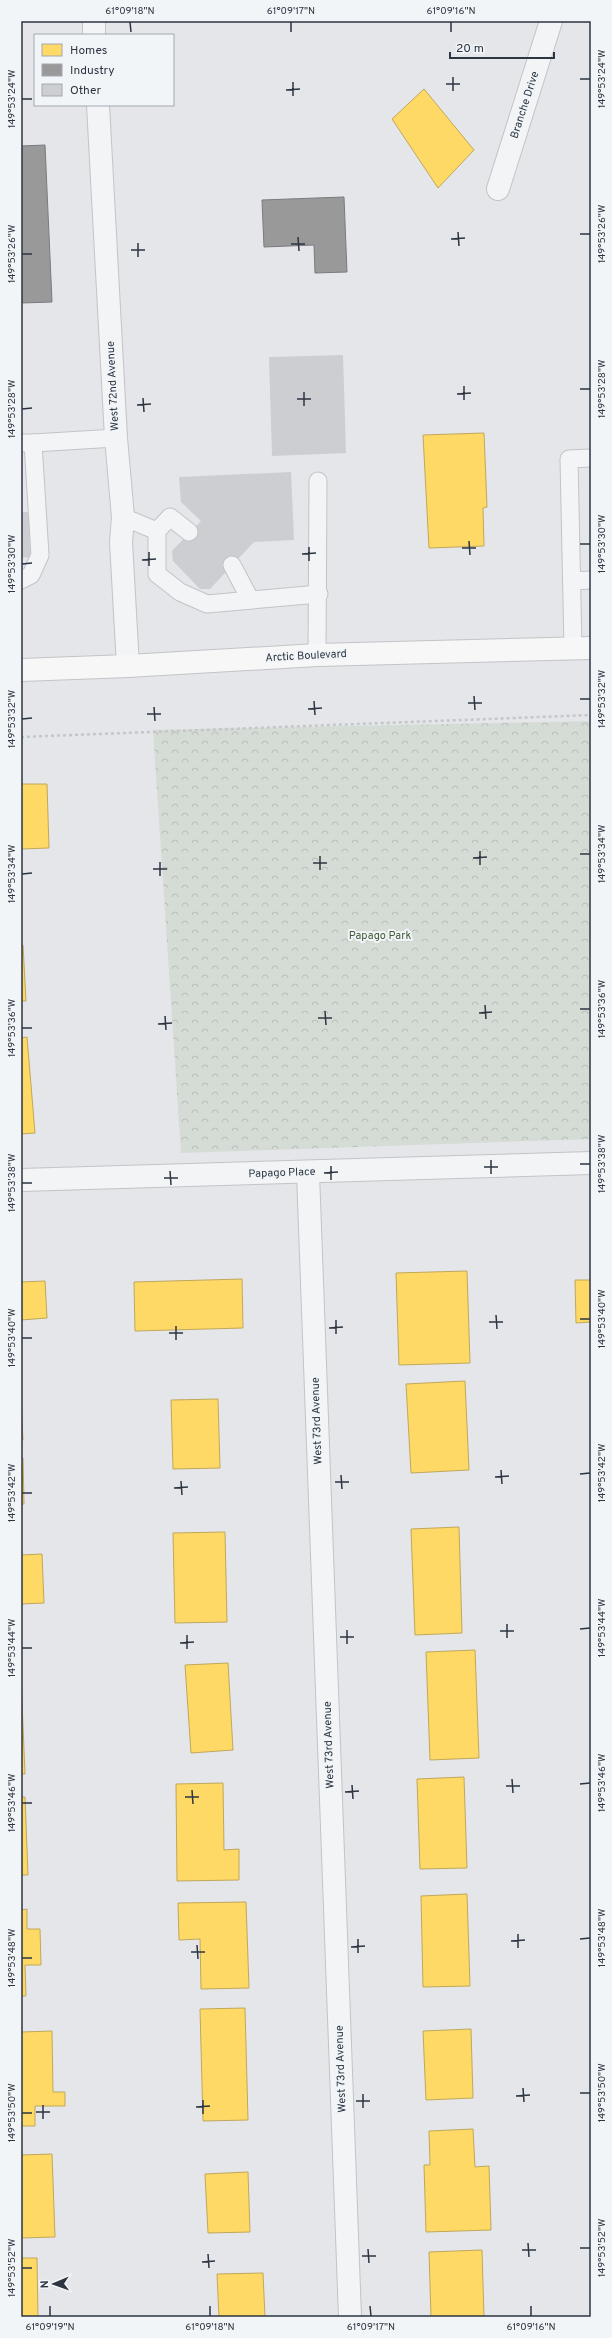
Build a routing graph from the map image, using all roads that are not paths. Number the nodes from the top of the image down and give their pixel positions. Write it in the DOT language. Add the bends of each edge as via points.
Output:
graph roads {
  1 [pos="94,21"];
  2 [pos="551,21"];
  3 [pos="94,34"];
  4 [pos="98,106"];
  5 [pos="498,189"];
  6 [pos="116,438"];
  7 [pos="27,443"];
  8 [pos="591,458"];
  9 [pos="318,481"];
  10 [pos="123,517"];
  11 [pos="157,532"];
  12 [pos="188,532"];
  13 [pos="232,565"];
  14 [pos="21,580"];
  15 [pos="591,580"];
  16 [pos="572,581"];
  17 [pos="319,594"];
  18 [pos="250,599"];
  19 [pos="582,648"];
  20 [pos="317,655"];
  21 [pos="128,666"];
  22 [pos="21,670"];
  23 [pos="591,1163"];
  24 [pos="308,1173"];
  25 [pos="21,1180"];
  26 [pos="350,2317"];
  1 -- 3 [label="street"];
  2 -- 5 [label="street, Branche Drive"];
  4 -- 6 [label="street, West 72nd Avenue"];
  6 -- 7 [label="lane"];
  6 -- 10 [label="street, West 72nd Avenue"];
  7 -- 14 [label="lane" via="40,555 31,575"];
  8 -- 16 [label="lane" via="569,459"];
  9 -- 17 [label="lane"];
  10 -- 11 [label="lane"];
  10 -- 21 [label="street, West 72nd Avenue" via="121,542"];
  11 -- 12 [label="lane" via="170,517"];
  11 -- 18 [label="lane" via="157,574 180,592 207,604"];
  13 -- 18 [label="lane"];
  15 -- 16 [label="lane"];
  16 -- 19 [label="lane"];
  17 -- 18 [label="lane"];
  17 -- 20 [label="lane"];
  19 -- 20 [label="main road, Arctic Boulevard"];
  20 -- 21 [label="main road, Arctic Boulevard"];
  21 -- 22 [label="main road, Arctic Boulevard"];
  23 -- 24 [label="street, Papago Place"];
  24 -- 25 [label="street, Papago Place"];
  24 -- 26 [label="street, West 73rd Avenue"];
}
